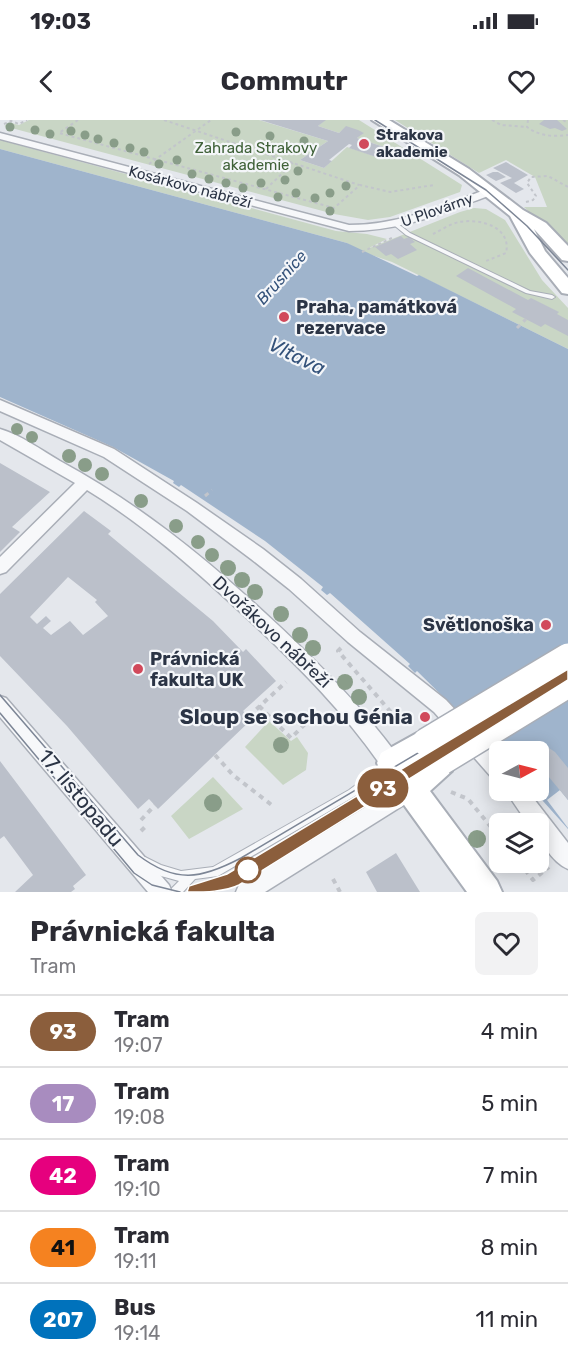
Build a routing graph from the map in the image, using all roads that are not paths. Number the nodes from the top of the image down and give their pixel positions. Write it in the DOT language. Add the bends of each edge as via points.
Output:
graph roads {
  1 [pos="379,120"];
  2 [pos="0,136"];
  3 [pos="491,191"];
  4 [pos="523,207"];
  5 [pos="397,225"];
  6 [pos="382,227"];
  7 [pos="525,229"];
  8 [pos="568,256"];
  9 [pos="568,278"];
  10 [pos="568,289"];
  11 [pos="552,297"];
  12 [pos="0,405"];
  13 [pos="0,434"];
  14 [pos="85,482"];
  15 [pos="0,567"];
  16 [pos="568,657"];
  17 [pos="568,684"];
  18 [pos="0,704"];
  19 [pos="434,752"];
  20 [pos="489,760"];
  21 [pos="391,763"];
  22 [pos="411,789"];
  23 [pos="523,801"];
  24 [pos="122,848"];
  25 [pos="566,856"];
  26 [pos="191,876"];
  27 [pos="162,892"];
  28 [pos="176,892"];
  29 [pos="246,892"];
  30 [pos="486,892"];
  1 -- 3 [label="main road"];
  2 -- 6 [label="street, Kosárkovo nábřeží" via="330,224"];
  3 -- 4 [label="main road"];
  3 -- 5 [label="street, U Plovárny"];
  4 -- 7 [label="main road"];
  4 -- 8 [label="main road"];
  5 -- 6 [label="street, U Plovárny"];
  5 -- 11 [label="lane" via="528,292"];
  7 -- 9 [label="main road"];
  7 -- 10 [label="main road" via="544,262"];
  12 -- 20 [label="street" via="109,453 201,513 267,562 440,706"];
  13 -- 14 [label="street, Dvořákovo nábřeží"];
  14 -- 15 [label="street"];
  14 -- 21 [label="street, Dvořákovo nábřeží" via="134,513 230,590 330,687"];
  16 -- 19 [label="main road, bridge"];
  17 -- 19 [label="main road, bridge"];
  18 -- 24 [label="street, 17. listopadu"];
  19 -- 21 [label="main road"];
  19 -- 22 [label="main road"];
  21 -- 22 [label="main road, Dvořákovo nábřeží"];
  21 -- 26 [label="lane" via="364,786 241,858 214,872"];
  22 -- 29 [label="street"];
  22 -- 30 [label="main road, Dvořákovo nábřeží"];
  23 -- 25 [label="street"];
  24 -- 26 [label="lane" via="159,870"];
  24 -- 27 [label="street, 17. listopadu"];
  26 -- 28 [label="lane"];
}
